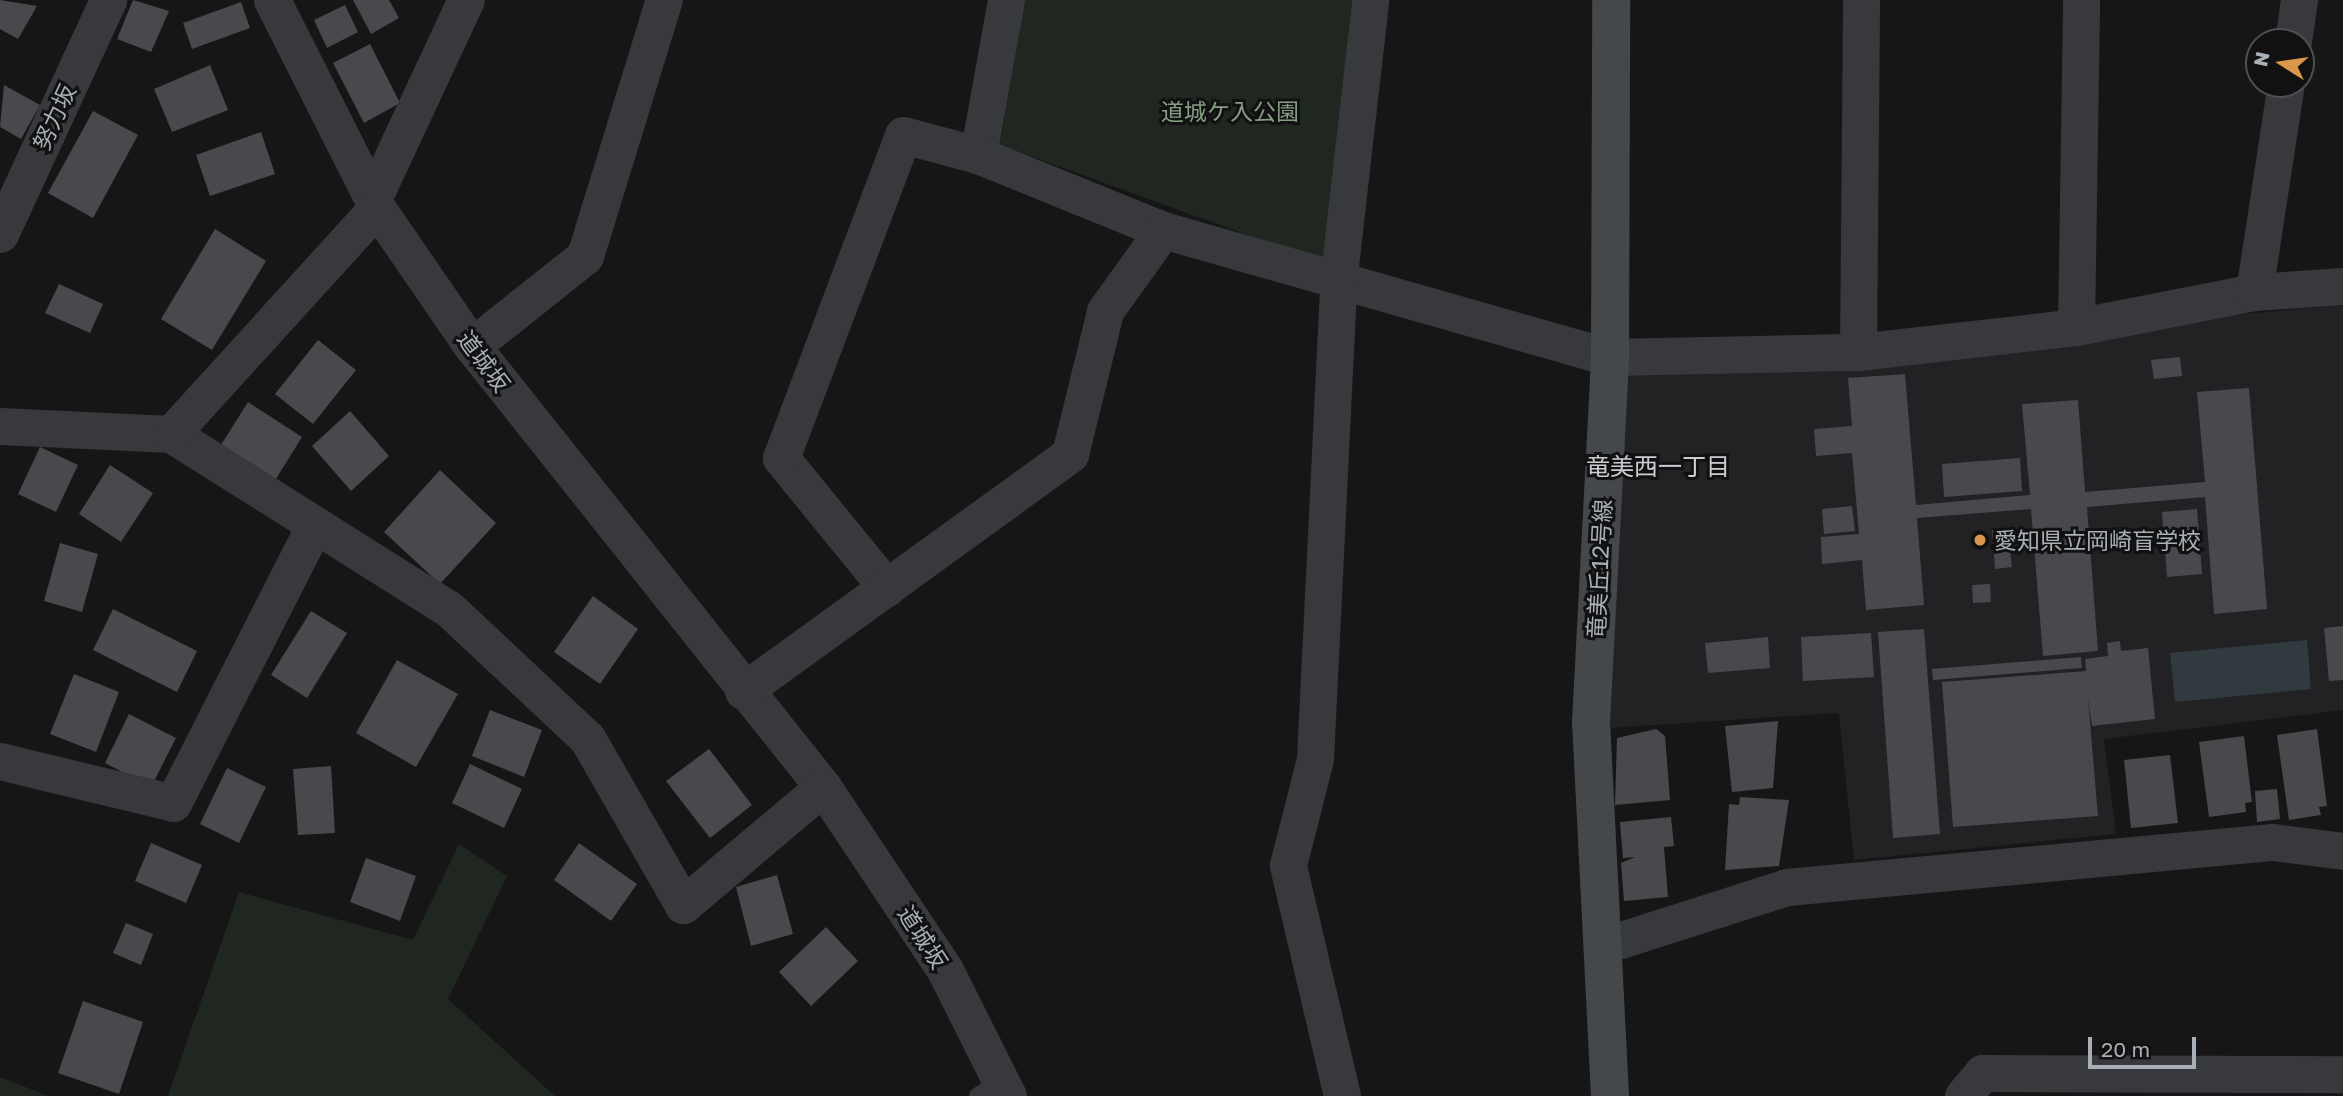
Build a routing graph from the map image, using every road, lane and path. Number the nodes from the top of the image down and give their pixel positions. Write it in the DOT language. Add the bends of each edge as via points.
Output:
graph roads {
  1 [pos="108,0"];
  2 [pos="272,0"];
  3 [pos="466,0"];
  4 [pos="664,0"];
  5 [pos="1006,0"];
  6 [pos="1370,0"];
  7 [pos="1611,0"];
  8 [pos="1861,0"];
  9 [pos="2081,0"];
  10 [pos="2299,0"];
  11 [pos="2295,28"];
  12 [pos="2284,98"];
  13 [pos="978,155"];
  14 [pos="375,204"];
  15 [pos="1163,230"];
  16 [pos="0,234"];
  17 [pos="1338,284"];
  18 [pos="2343,286"];
  19 [pos="2254,292"];
  20 [pos="2076,327"];
  21 [pos="471,346"];
  22 [pos="1857,352"];
  23 [pos="1610,357"];
  24 [pos="0,426"];
  25 [pos="171,434"];
  26 [pos="314,526"];
  27 [pos="887,589"];
  28 [pos="743,691"];
  29 [pos="0,761"];
  30 [pos="823,787"];
  31 [pos="2343,851"];
  32 [pos="1602,946"];
  33 [pos="2343,1074"];
  34 [pos="996,1091"];
  35 [pos="1342,1096"];
  36 [pos="1610,1096"];
  37 [pos="1963,1096"];
  1 -- 16 [label="street, 努力坂"];
  2 -- 14 [label="street, 道城坂"];
  3 -- 14 [label="street"];
  4 -- 21 [label="street" via="584,256"];
  5 -- 13 [label="street"];
  6 -- 17 [label="street"];
  7 -- 23 [label="street, 竜美丘12号線"];
  8 -- 22 [label="street"];
  9 -- 20 [label="street"];
  10 -- 11 [label="street"];
  12 -- 19 [label="street"];
  13 -- 15 [label="street"];
  13 -- 27 [label="street" via="903,135 781,458"];
  14 -- 21 [label="street, 道城坂"];
  14 -- 25 [label="street"];
  15 -- 17 [label="street"];
  15 -- 27 [label="street" via="1105,310 1070,454"];
  17 -- 23 [label="street"];
  17 -- 35 [label="street" via="1315,759 1288,865"];
  18 -- 19 [label="street"];
  19 -- 20 [label="street"];
  20 -- 22 [label="street"];
  21 -- 28 [label="street, 道城坂"];
  22 -- 23 [label="street"];
  23 -- 32 [label="street, 竜美丘12号線" via="1591,723"];
  24 -- 25 [label="street"];
  25 -- 26 [label="street"];
  26 -- 29 [label="street" via="173,803"];
  26 -- 30 [label="street" via="449,609 587,738 682,905"];
  27 -- 28 [label="street"];
  28 -- 30 [label="street, 道城坂"];
  30 -- 34 [label="street, 道城坂" via="946,970"];
  31 -- 32 [label="street" via="2273,842 1787,887"];
  32 -- 36 [label="street, 竜美丘12号線"];
  33 -- 37 [label="street" via="1982,1073"];
}
